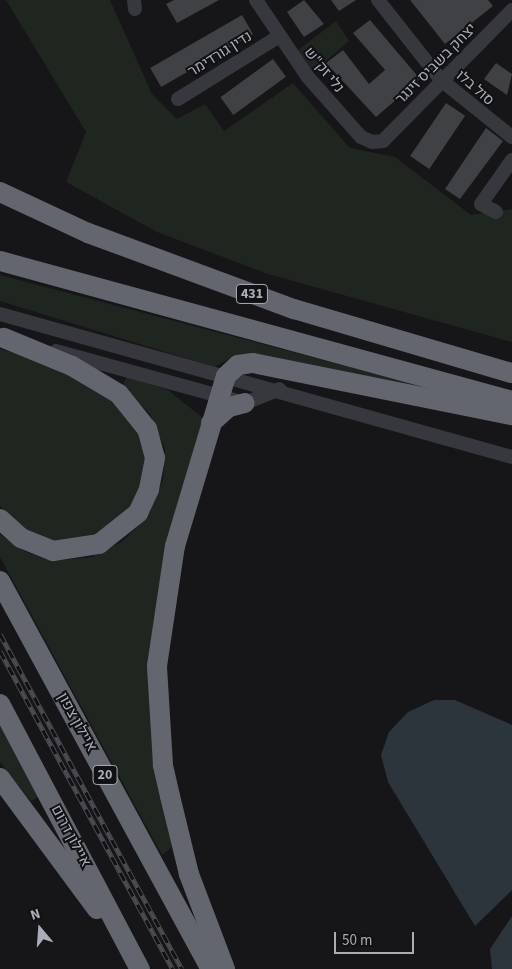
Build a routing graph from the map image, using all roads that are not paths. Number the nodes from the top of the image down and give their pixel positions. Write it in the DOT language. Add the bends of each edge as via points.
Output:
graph roads {
  1 [pos="256,0"];
  2 [pos="378,0"];
  3 [pos="512,10"];
  4 [pos="278,37"];
  5 [pos="441,80"];
  6 [pos="178,98"];
  7 [pos="512,137"];
  8 [pos="383,140"];
  9 [pos="512,160"];
  10 [pos="0,192"];
  11 [pos="496,212"];
  12 [pos="0,261"];
  13 [pos="0,314"];
  14 [pos="2,337"];
  15 [pos="512,373"];
  16 [pos="226,376"];
  17 [pos="279,389"];
  18 [pos="219,396"];
  19 [pos="512,401"];
  20 [pos="245,403"];
  21 [pos="512,415"];
  22 [pos="210,424"];
  23 [pos="512,457"];
  24 [pos="0,519"];
  25 [pos="0,581"];
  26 [pos="0,704"];
  27 [pos="0,778"];
  28 [pos="139,969"];
  29 [pos="211,969"];
  30 [pos="225,969"];
  1 -- 4 [label="street, נלי זק\"ש"];
  2 -- 5 [label="street, סול בלו"];
  3 -- 5 [label="street, יצחק בשביס זינגר"];
  4 -- 6 [label="street, נדין גורדימר"];
  4 -- 8 [label="street, נלי זק\"ש" via="361,137"];
  5 -- 7 [label="street, סול בלו"];
  5 -- 8 [label="street, יצחק בשביס זינגר"];
  9 -- 11 [label="street" via="481,204"];
  10 -- 15 [label="highway, 431" via="88,233 294,309"];
  12 -- 19 [label="highway, 431"];
  13 -- 16 [label="street"];
  14 -- 18 [label="street"];
  14 -- 24 [label="highway" via="72,366 118,394 147,429 155,458 150,489 138,512 99,544 53,551 21,538"];
  16 -- 17 [label="street"];
  16 -- 18 [label="highway"];
  16 -- 21 [label="highway" via="238,365 253,363"];
  17 -- 20 [label="street"];
  17 -- 23 [label="street"];
  18 -- 20 [label="street"];
  18 -- 22 [label="highway"];
  20 -- 22 [label="highway" via="229,407"];
  22 -- 30 [label="highway" via="169,573 160,632 158,708 163,765 180,838"];
  25 -- 29 [label="highway, איילון צפון / 20"];
  26 -- 28 [label="highway, איילון דרום"];
  27 -- 28 [label="highway"];
}
